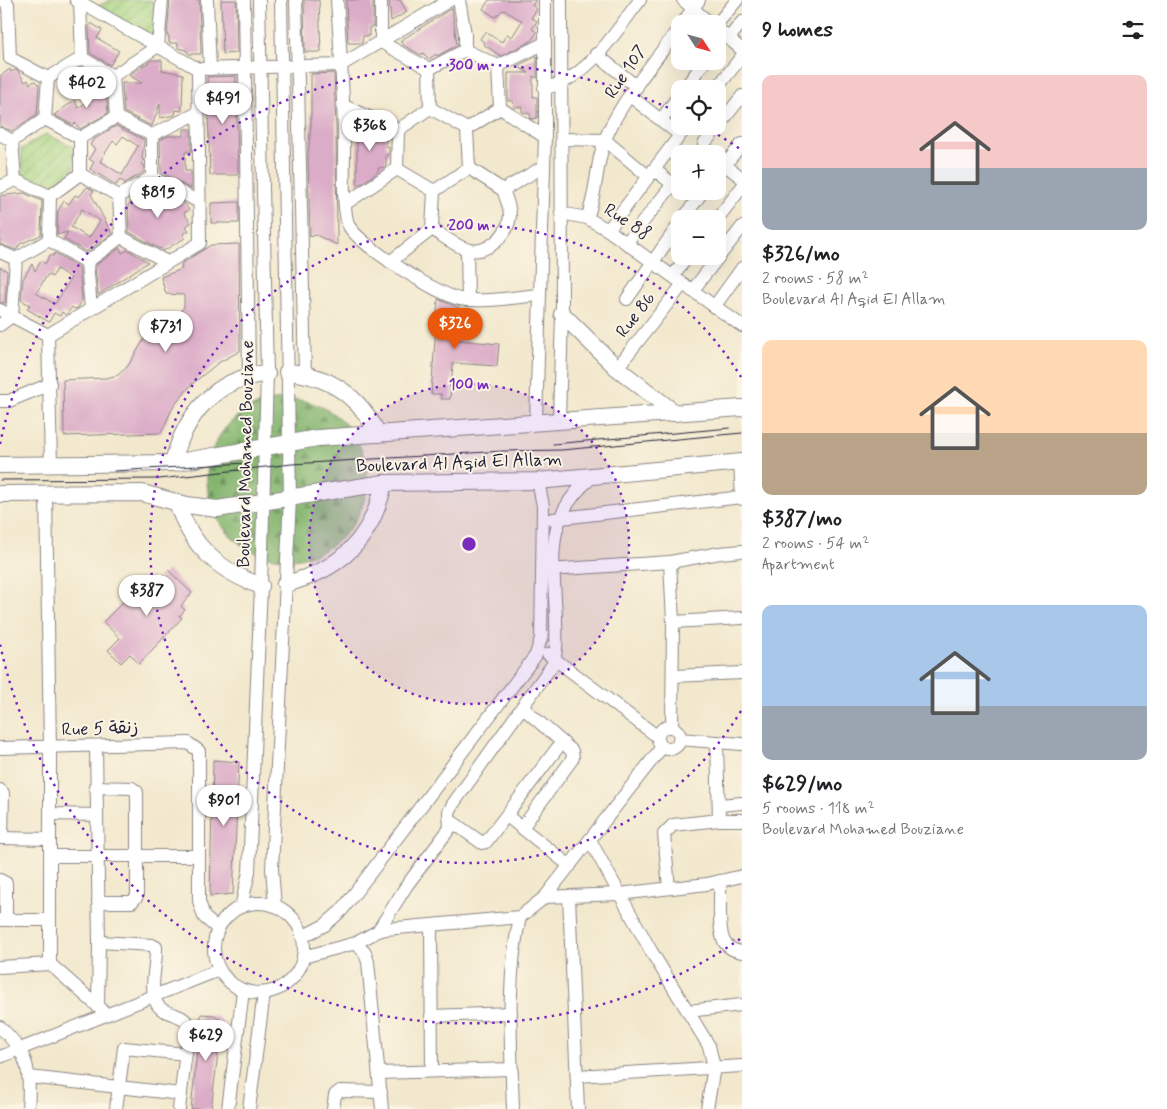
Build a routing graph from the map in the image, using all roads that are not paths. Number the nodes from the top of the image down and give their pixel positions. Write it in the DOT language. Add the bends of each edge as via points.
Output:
graph roads {
  1 [pos="78,0"];
  2 [pos="162,0"];
  3 [pos="207,0"];
  4 [pos="244,0"];
  5 [pos="259,0"];
  6 [pos="282,0"];
  7 [pos="296,0"];
  8 [pos="337,0"];
  9 [pos="381,0"];
  10 [pos="450,0"];
  11 [pos="459,0"];
  12 [pos="545,0"];
  13 [pos="561,0"];
  14 [pos="640,0"];
  15 [pos="683,0"];
  16 [pos="6,3"];
  17 [pos="696,4"];
  18 [pos="737,6"];
  19 [pos="688,15"];
  20 [pos="704,15"];
  21 [pos="726,16"];
  22 [pos="742,22"];
  23 [pos="726,34"];
  24 [pos="671,39"];
  25 [pos="726,40"];
  26 [pos="381,42"];
  27 [pos="544,43"];
  28 [pos="158,46"];
  29 [pos="465,50"];
  30 [pos="742,50"];
  31 [pos="596,54"];
  32 [pos="742,56"];
  33 [pos="82,58"];
  34 [pos="5,61"];
  35 [pos="341,65"];
  36 [pos="283,66"];
  37 [pos="298,66"];
  38 [pos="498,66"];
  39 [pos="261,67"];
  40 [pos="245,68"];
  41 [pos="204,69"];
  42 [pos="429,69"];
  43 [pos="113,76"];
  44 [pos="48,78"];
  45 [pos="723,80"];
  46 [pos="562,84"];
  47 [pos="544,88"];
  48 [pos="634,92"];
  49 [pos="742,96"];
  50 [pos="344,106"];
  51 [pos="671,106"];
  52 [pos="430,108"];
  53 [pos="500,108"];
  54 [pos="198,113"];
  55 [pos="116,117"];
  56 [pos="45,119"];
  57 [pos="661,120"];
  58 [pos="671,125"];
  59 [pos="467,129"];
  60 [pos="398,130"];
  61 [pos="0,134"];
  62 [pos="152,135"];
  63 [pos="680,135"];
  64 [pos="545,137"];
  65 [pos="80,138"];
  66 [pos="562,139"];
  67 [pos="605,140"];
  68 [pos="12,141"];
  69 [pos="704,144"];
  70 [pos="742,144"];
  71 [pos="669,150"];
  72 [pos="726,163"];
  73 [pos="543,167"];
  74 [pos="469,168"];
  75 [pos="397,169"];
  76 [pos="726,171"];
  77 [pos="651,172"];
  78 [pos="80,174"];
  79 [pos="152,177"];
  80 [pos="742,178"];
  81 [pos="15,180"];
  82 [pos="671,185"];
  83 [pos="0,187"];
  84 [pos="742,187"];
  85 [pos="504,190"];
  86 [pos="434,191"];
  87 [pos="50,196"];
  88 [pos="118,196"];
  89 [pos="671,196"];
  90 [pos="692,200"];
  91 [pos="199,202"];
  92 [pos="694,202"];
  93 [pos="345,204"];
  94 [pos="689,210"];
  95 [pos="724,210"];
  96 [pos="561,213"];
  97 [pos="587,218"];
  98 [pos="742,227"];
  99 [pos="432,229"];
  100 [pos="608,230"];
  101 [pos="671,236"];
  102 [pos="121,237"];
  103 [pos="49,240"];
  104 [pos="627,242"];
  105 [pos="467,250"];
  106 [pos="0,252"];
  107 [pos="16,259"];
  108 [pos="654,260"];
  109 [pos="87,262"];
  110 [pos="167,262"];
  111 [pos="390,262"];
  112 [pos="686,265"];
  113 [pos="742,268"];
  114 [pos="683,284"];
  115 [pos="540,295"];
  116 [pos="627,299"];
  117 [pos="468,300"];
  118 [pos="714,306"];
  119 [pos="91,309"];
  120 [pos="0,310"];
  121 [pos="562,314"];
  122 [pos="12,316"];
  123 [pos="740,319"];
  124 [pos="0,325"];
  125 [pos="48,335"];
  126 [pos="617,368"];
  127 [pos="287,372"];
  128 [pos="267,374"];
  129 [pos="305,374"];
  130 [pos="249,375"];
  131 [pos="50,384"];
  132 [pos="0,401"];
  133 [pos="742,408"];
  134 [pos="675,413"];
  135 [pos="559,420"];
  136 [pos="536,421"];
  137 [pos="378,434"];
  138 [pos="288,442"];
  139 [pos="264,447"];
  140 [pos="741,462"];
  141 [pos="173,463"];
  142 [pos="0,465"];
  143 [pos="50,465"];
  144 [pos="592,477"];
  145 [pos="538,481"];
  146 [pos="384,483"];
  147 [pos="0,494"];
  148 [pos="46,494"];
  149 [pos="290,498"];
  150 [pos="742,498"];
  151 [pos="177,502"];
  152 [pos="262,503"];
  153 [pos="543,519"];
  154 [pos="559,519"];
  155 [pos="742,551"];
  156 [pos="670,562"];
  157 [pos="548,570"];
  158 [pos="285,584"];
  159 [pos="261,586"];
  160 [pos="742,618"];
  161 [pos="673,622"];
  162 [pos="539,650"];
  163 [pos="555,658"];
  164 [pos="742,673"];
  165 [pos="673,676"];
  166 [pos="522,707"];
  167 [pos="672,728"];
  168 [pos="680,739"];
  169 [pos="562,742"];
  170 [pos="660,742"];
  171 [pos="717,742"];
  172 [pos="742,744"];
  173 [pos="96,746"];
  174 [pos="0,748"];
  175 [pos="50,748"];
  176 [pos="96,788"];
  177 [pos="0,790"];
  178 [pos="742,803"];
  179 [pos="718,805"];
  180 [pos="50,814"];
  181 [pos="96,815"];
  182 [pos="507,816"];
  183 [pos="718,820"];
  184 [pos="742,820"];
  185 [pos="451,821"];
  186 [pos="522,828"];
  187 [pos="1,838"];
  188 [pos="50,838"];
  189 [pos="590,840"];
  190 [pos="137,855"];
  191 [pos="50,856"];
  192 [pos="98,856"];
  193 [pos="198,856"];
  194 [pos="570,866"];
  195 [pos="742,876"];
  196 [pos="0,880"];
  197 [pos="720,881"];
  198 [pos="669,888"];
  199 [pos="619,894"];
  200 [pos="569,896"];
  201 [pos="544,897"];
  202 [pos="98,902"];
  203 [pos="275,906"];
  204 [pos="241,907"];
  205 [pos="520,917"];
  206 [pos="3,920"];
  207 [pos="50,920"];
  208 [pos="431,926"];
  209 [pos="218,929"];
  210 [pos="378,931"];
  211 [pos="302,937"];
  212 [pos="99,942"];
  213 [pos="356,943"];
  214 [pos="742,952"];
  215 [pos="303,957"];
  216 [pos="50,964"];
  217 [pos="0,967"];
  218 [pos="219,970"];
  219 [pos="242,991"];
  220 [pos="264,993"];
  221 [pos="154,995"];
  222 [pos="742,1004"];
  223 [pos="103,1010"];
  224 [pos="688,1011"];
  225 [pos="511,1013"];
  226 [pos="431,1016"];
  227 [pos="0,1027"];
  228 [pos="21,1048"];
  229 [pos="186,1054"];
  230 [pos="0,1057"];
  231 [pos="742,1066"];
  232 [pos="714,1067"];
  233 [pos="512,1069"];
  234 [pos="432,1071"];
  235 [pos="379,1073"];
  236 [pos="577,1076"];
  237 [pos="29,1077"];
  238 [pos="119,1087"];
  239 [pos="381,1092"];
  240 [pos="181,1094"];
  241 [pos="28,1109"];
  242 [pos="116,1109"];
  243 [pos="180,1109"];
  244 [pos="228,1109"];
  245 [pos="249,1109"];
  246 [pos="333,1109"];
  247 [pos="382,1109"];
  248 [pos="513,1109"];
  249 [pos="578,1109"];
  250 [pos="707,1109"];
  1 -- 28 [label="street"];
  1 -- 33 [label="street"];
  2 -- 28 [label="street"];
  3 -- 41 [label="street"];
  4 -- 40 [label="street"];
  5 -- 39 [label="street, Boulevard Mohamed Bouziane"];
  6 -- 36 [label="street"];
  7 -- 37 [label="street"];
  8 -- 35 [label="street"];
  9 -- 26 [label="street"];
  10 -- 26 [label="street"];
  11 -- 29 [label="street"];
  12 -- 27 [label="street"];
  13 -- 46 [label="street"];
  14 -- 31 [label="street"];
  15 -- 17 [label="street"];
  16 -- 34 [label="street"];
  17 -- 19 [label="street, Rue 107"];
  17 -- 20 [label="street"];
  18 -- 21 [label="street"];
  22 -- 23 [label="street"];
  24 -- 48 [label="street, Rue 107"];
  25 -- 30 [label="street"];
  26 -- 35 [label="street"];
  26 -- 42 [label="street"];
  27 -- 38 [label="street"];
  27 -- 47 [label="street"];
  28 -- 41 [label="street"];
  28 -- 43 [label="street"];
  29 -- 38 [label="street"];
  29 -- 42 [label="street"];
  31 -- 46 [label="street"];
  31 -- 48 [label="street"];
  32 -- 45 [label="street"];
  33 -- 43 [label="street"];
  33 -- 44 [label="street"];
  34 -- 44 [label="street"];
  35 -- 37 [label="street"];
  35 -- 50 [label="street"];
  36 -- 37 [label="street"];
  36 -- 39 [label="street"];
  36 -- 127 [label="street"];
  37 -- 129 [label="street"];
  38 -- 53 [label="street"];
  39 -- 40 [label="street"];
  39 -- 128 [label="street, Boulevard Mohamed Bouziane"];
  40 -- 41 [label="street"];
  40 -- 130 [label="street"];
  41 -- 54 [label="street"];
  42 -- 52 [label="street"];
  43 -- 55 [label="street"];
  44 -- 56 [label="street"];
  46 -- 47 [label="street"];
  46 -- 66 [label="street"];
  47 -- 64 [label="street"];
  48 -- 57 [label="street"];
  48 -- 67 [label="street, Rue 107"];
  49 -- 69 [label="street"];
  50 -- 60 [label="street"];
  50 -- 93 [label="street"];
  51 -- 57 [label="street"];
  52 -- 59 [label="street"];
  52 -- 60 [label="street"];
  53 -- 59 [label="street"];
  53 -- 64 [label="street"];
  54 -- 62 [label="street"];
  54 -- 91 [label="street"];
  55 -- 62 [label="street"];
  55 -- 65 [label="street"];
  56 -- 65 [label="street"];
  56 -- 68 [label="street"];
  57 -- 58 [label="street"];
  59 -- 74 [label="street"];
  60 -- 75 [label="street"];
  61 -- 68 [label="street"];
  62 -- 79 [label="street"];
  63 -- 71 [label="street"];
  64 -- 73 [label="street"];
  65 -- 78 [label="street"];
  66 -- 67 [label="street"];
  66 -- 96 [label="street"];
  67 -- 77 [label="street"];
  67 -- 97 [label="street, Rue 107"];
  68 -- 81 [label="street"];
  70 -- 72 [label="street"];
  71 -- 77 [label="street"];
  73 -- 85 [label="street"];
  73 -- 115 [label="street"];
  74 -- 85 [label="street"];
  74 -- 86 [label="street"];
  75 -- 86 [label="street"];
  75 -- 93 [label="street"];
  76 -- 80 [label="street"];
  77 -- 82 [label="street"];
  77 -- 100 [label="street"];
  78 -- 87 [label="street"];
  78 -- 88 [label="street"];
  79 -- 88 [label="street"];
  79 -- 91 [label="street"];
  81 -- 83 [label="street"];
  81 -- 87 [label="street"];
  84 -- 95 [label="street"];
  85 -- 105 [label="street" via="510,216 504,233 487,248"];
  86 -- 99 [label="street"];
  87 -- 103 [label="street"];
  88 -- 102 [label="street"];
  89 -- 104 [label="street"];
  90 -- 92 [label="street"];
  91 -- 110 [label="street" via="200,243"];
  92 -- 94 [label="street"];
  93 -- 111 [label="street" via="348,224 354,233"];
  96 -- 97 [label="street, Rue 88"];
  96 -- 121 [label="street"];
  97 -- 100 [label="street, Rue 88"];
  98 -- 114 [label="street"];
  99 -- 105 [label="street"];
  99 -- 111 [label="street"];
  100 -- 104 [label="street, Rue 88"];
  101 -- 108 [label="street"];
  102 -- 109 [label="street"];
  102 -- 110 [label="street"];
  103 -- 107 [label="street"];
  103 -- 109 [label="street"];
  104 -- 108 [label="street, Rue 88"];
  105 -- 117 [label="street"];
  106 -- 107 [label="street"];
  107 -- 122 [label="street"];
  108 -- 114 [label="street, Rue 88"];
  108 -- 116 [label="street"];
  109 -- 119 [label="street"];
  110 -- 119 [label="street"];
  111 -- 117 [label="street" via="451,297"];
  112 -- 114 [label="street"];
  113 -- 118 [label="street"];
  114 -- 118 [label="street, Rue 88"];
  114 -- 126 [label="street, Rue 86"];
  115 -- 117 [label="street"];
  115 -- 136 [label="street"];
  118 -- 123 [label="street, Rue 88"];
  119 -- 125 [label="street"];
  120 -- 122 [label="street"];
  121 -- 126 [label="main road"];
  121 -- 135 [label="street"];
  122 -- 124 [label="street"];
  122 -- 125 [label="street"];
  125 -- 131 [label="street"];
  126 -- 134 [label="main road"];
  127 -- 129 [label="main road"];
  127 -- 138 [label="street"];
  128 -- 130 [label="main road"];
  128 -- 139 [label="street, Boulevard Mohamed Bouziane"];
  129 -- 137 [label="main road" via="331,383 354,399"];
  130 -- 141 [label="main road" via="218,391 193,415 177,446"];
  131 -- 132 [label="street" via="9,401"];
  131 -- 143 [label="street"];
  133 -- 134 [label="main road, Boulevard Al Aqid El Allam"];
  134 -- 135 [label="main road, Boulevard Al Aqid El Allam"];
  135 -- 136 [label="main road, Boulevard Al Aqid El Allam"];
  136 -- 137 [label="main road, Boulevard Al Aqid El Allam"];
  137 -- 138 [label="main road, Boulevard Al Aqid El Allam"];
  138 -- 139 [label="main road, Boulevard Al Aqid El Allam"];
  138 -- 149 [label="street"];
  139 -- 141 [label="main road, Boulevard Al Aqid El Allam"];
  139 -- 152 [label="street, Boulevard Mohamed Bouziane"];
  140 -- 144 [label="main road, Boulevard Al Aqid El Allam"];
  140 -- 150 [label="street"];
  141 -- 143 [label="main road, Boulevard Al Aqid El Allam"];
  142 -- 143 [label="main road, Boulevard Al Aqid El Allam"];
  144 -- 145 [label="main road, Boulevard Al Aqid El Allam"];
  144 -- 154 [label="street" via="572,495"];
  145 -- 146 [label="main road, Boulevard Al Aqid El Allam"];
  145 -- 153 [label="street"];
  146 -- 149 [label="main road, Boulevard Al Aqid El Allam"];
  146 -- 158 [label="main road" via="372,521 352,549 324,571"];
  147 -- 148 [label="main road, Boulevard Al Aqid El Allam"];
  148 -- 151 [label="main road, Boulevard Al Aqid El Allam" via="142,493"];
  148 -- 175 [label="street"];
  149 -- 152 [label="main road, Boulevard Al Aqid El Allam"];
  149 -- 158 [label="street"];
  150 -- 154 [label="street"];
  151 -- 152 [label="main road, Boulevard Al Aqid El Allam" via="217,509"];
  151 -- 159 [label="main road" via="182,520 201,550 228,572"];
  152 -- 159 [label="street, Boulevard Mohamed Bouziane"];
  153 -- 154 [label="street"];
  153 -- 157 [label="street"];
  154 -- 157 [label="street"];
  155 -- 156 [label="street"];
  156 -- 157 [label="street"];
  156 -- 161 [label="street"];
  157 -- 162 [label="street"];
  157 -- 163 [label="street" via="557,645"];
  158 -- 203 [label="street" via="272,878"];
  159 -- 204 [label="street, Boulevard Mohamed Bouziane" via="249,872"];
  160 -- 161 [label="street"];
  161 -- 165 [label="street"];
  162 -- 163 [label="street"];
  162 -- 211 [label="street" via="342,910 325,925"];
  163 -- 166 [label="street"];
  163 -- 170 [label="street"];
  164 -- 165 [label="street"];
  165 -- 167 [label="street"];
  166 -- 169 [label="street"];
  166 -- 185 [label="street" via="453,804 449,812"];
  167 -- 168 [label="street"];
  167 -- 170 [label="street" via="663,729"];
  168 -- 170 [label="street" via="673,748"];
  168 -- 171 [label="street"];
  169 -- 182 [label="street"];
  169 -- 186 [label="street" via="572,751 573,758"];
  170 -- 189 [label="street"];
  171 -- 172 [label="street"];
  171 -- 179 [label="street"];
  173 -- 175 [label="street, Rue 5 زنقة"];
  173 -- 176 [label="street"];
  173 -- 193 [label="street, Rue 5 زنقة" via="188,743 198,751"];
  174 -- 175 [label="street, Rue 5 زنقة"];
  175 -- 180 [label="street"];
  176 -- 181 [label="street"];
  176 -- 190 [label="street" via="136,790"];
  177 -- 187 [label="street" via="3,793"];
  178 -- 179 [label="street"];
  179 -- 183 [label="street"];
  180 -- 181 [label="street"];
  180 -- 188 [label="street"];
  181 -- 192 [label="street"];
  182 -- 185 [label="street" via="484,843"];
  182 -- 186 [label="street"];
  183 -- 184 [label="street"];
  183 -- 198 [label="street" via="667,828 664,834"];
  185 -- 210 [label="street" via="446,836 407,885"];
  186 -- 194 [label="street"];
  187 -- 188 [label="street"];
  188 -- 191 [label="street"];
  189 -- 194 [label="street"];
  189 -- 199 [label="street"];
  190 -- 192 [label="street"];
  190 -- 193 [label="street"];
  190 -- 202 [label="street" via="136,899 132,902"];
  191 -- 192 [label="street"];
  191 -- 207 [label="street"];
  192 -- 202 [label="street"];
  193 -- 209 [label="street" via="201,910"];
  194 -- 201 [label="street"];
  195 -- 197 [label="street"];
  196 -- 206 [label="street" via="6,883"];
  197 -- 198 [label="street"];
  197 -- 214 [label="street" via="725,944"];
  198 -- 199 [label="street"];
  199 -- 200 [label="street"];
  199 -- 224 [label="street"];
  200 -- 201 [label="street"];
  200 -- 236 [label="street"];
  201 -- 205 [label="street"];
  202 -- 212 [label="street"];
  203 -- 204 [label="street" via="263,903"];
  203 -- 211 [label="street" via="292,918"];
  204 -- 209 [label="street"];
  205 -- 208 [label="street"];
  205 -- 225 [label="street" via="513,946"];
  206 -- 207 [label="street"];
  207 -- 216 [label="street"];
  208 -- 210 [label="street"];
  208 -- 226 [label="street"];
  209 -- 218 [label="street" via="214,950"];
  210 -- 213 [label="street"];
  211 -- 215 [label="street"];
  212 -- 221 [label="street" via="155,946"];
  212 -- 223 [label="street"];
  213 -- 215 [label="street"];
  213 -- 235 [label="street" via="368,962"];
  215 -- 220 [label="street" via="290,981"];
  216 -- 217 [label="street"];
  216 -- 223 [label="street"];
  218 -- 219 [label="street" via="229,983"];
  218 -- 221 [label="street"];
  219 -- 220 [label="street"];
  219 -- 244 [label="street"];
  220 -- 245 [label="street"];
  221 -- 223 [label="street"];
  221 -- 229 [label="street" via="160,1008 188,1023"];
  222 -- 224 [label="street"];
  223 -- 228 [label="street"];
  224 -- 232 [label="street" via="709,1046"];
  225 -- 226 [label="street"];
  225 -- 233 [label="street"];
  226 -- 234 [label="street"];
  227 -- 228 [label="street"];
  228 -- 230 [label="street"];
  228 -- 237 [label="street"];
  229 -- 238 [label="street" via="124,1048"];
  229 -- 240 [label="street"];
  231 -- 232 [label="street"];
  232 -- 236 [label="street"];
  232 -- 250 [label="street"];
  233 -- 234 [label="street"];
  233 -- 248 [label="street"];
  234 -- 235 [label="street"];
  235 -- 239 [label="street"];
  236 -- 249 [label="street"];
  237 -- 238 [label="street"];
  237 -- 241 [label="street"];
  238 -- 240 [label="street"];
  238 -- 242 [label="street"];
  239 -- 246 [label="street" via="340,1091 335,1095"];
  239 -- 247 [label="street"];
  240 -- 243 [label="street"];
}
